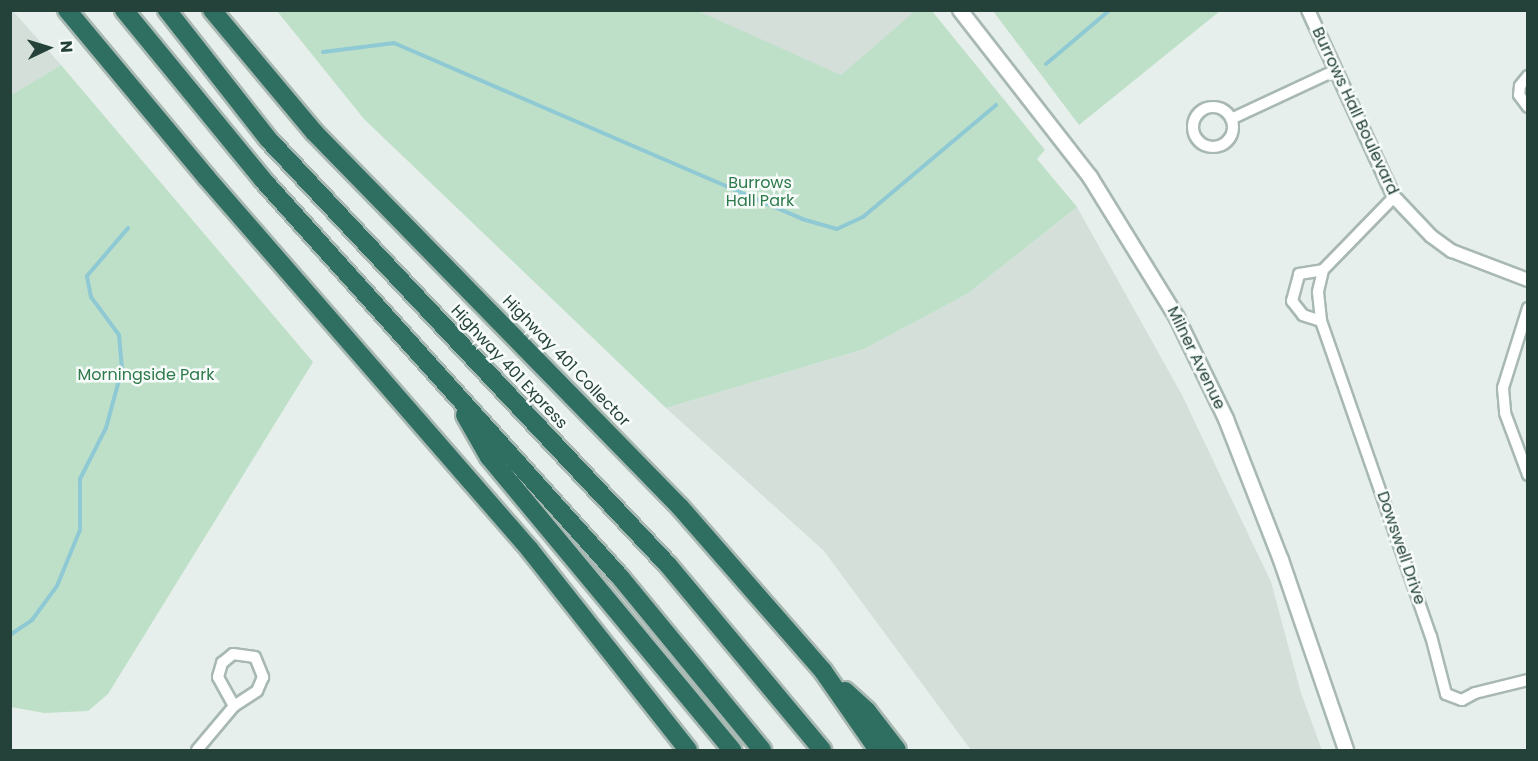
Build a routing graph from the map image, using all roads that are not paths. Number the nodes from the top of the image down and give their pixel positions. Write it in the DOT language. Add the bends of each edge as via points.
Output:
graph roads {
  1 [pos="67,10"];
  2 [pos="124,10"];
  3 [pos="167,10"];
  4 [pos="212,10"];
  5 [pos="960,10"];
  6 [pos="1308,10"];
  7 [pos="1336,70"];
  8 [pos="1527,76"];
  9 [pos="1527,106"];
  10 [pos="1231,119"];
  11 [pos="1394,197"];
  12 [pos="1323,270"];
  13 [pos="1527,280"];
  14 [pos="1527,308"];
  15 [pos="1321,321"];
  16 [pos="448,385"];
  17 [pos="1527,475"];
  18 [pos="823,671"];
  19 [pos="1527,680"];
  20 [pos="234,706"];
  21 [pos="197,750"];
  22 [pos="688,750"];
  23 [pos="732,750"];
  24 [pos="762,750"];
  25 [pos="822,750"];
  26 [pos="878,750"];
  27 [pos="897,750"];
  28 [pos="1346,750"];
  1 -- 22 [label="highway" via="206,177 530,550"];
  2 -- 16 [label="highway" via="263,180"];
  3 -- 25 [label="highway, Highway 401 Express" via="268,140 668,565"];
  4 -- 18 [label="highway, Highway 401 Collector" via="314,132 680,507"];
  5 -- 28 [label="main road, Milner Avenue" via="1090,177 1177,318 1226,419 1281,560"];
  6 -- 7 [label="street, Burrows Hall Boulevard"];
  7 -- 10 [label="street"];
  7 -- 11 [label="street, Burrows Hall Boulevard"];
  8 -- 9 [label="street" via="1519,95"];
  11 -- 12 [label="street"];
  11 -- 13 [label="street, Burrows Hall Boulevard" via="1431,236 1452,250"];
  12 -- 15 [label="street, Dowswell Drive" via="1318,292"];
  12 -- 15 [label="street" via="1299,274 1292,301 1303,315"];
  14 -- 17 [label="street" via="1503,388 1505,413"];
  15 -- 19 [label="street, Dowswell Drive" via="1431,636 1446,694 1462,700"];
  16 -- 23 [label="highway" via="489,457"];
  16 -- 24 [label="highway" via="620,577"];
  18 -- 26 [label="highway, Highway 401 Collector"];
  18 -- 27 [label="highway" via="867,711"];
  20 -- 20 [label="street" via="261,685 263,670 248,654 227,657 219,669 220,684"];
  20 -- 21 [label="street"];
}
